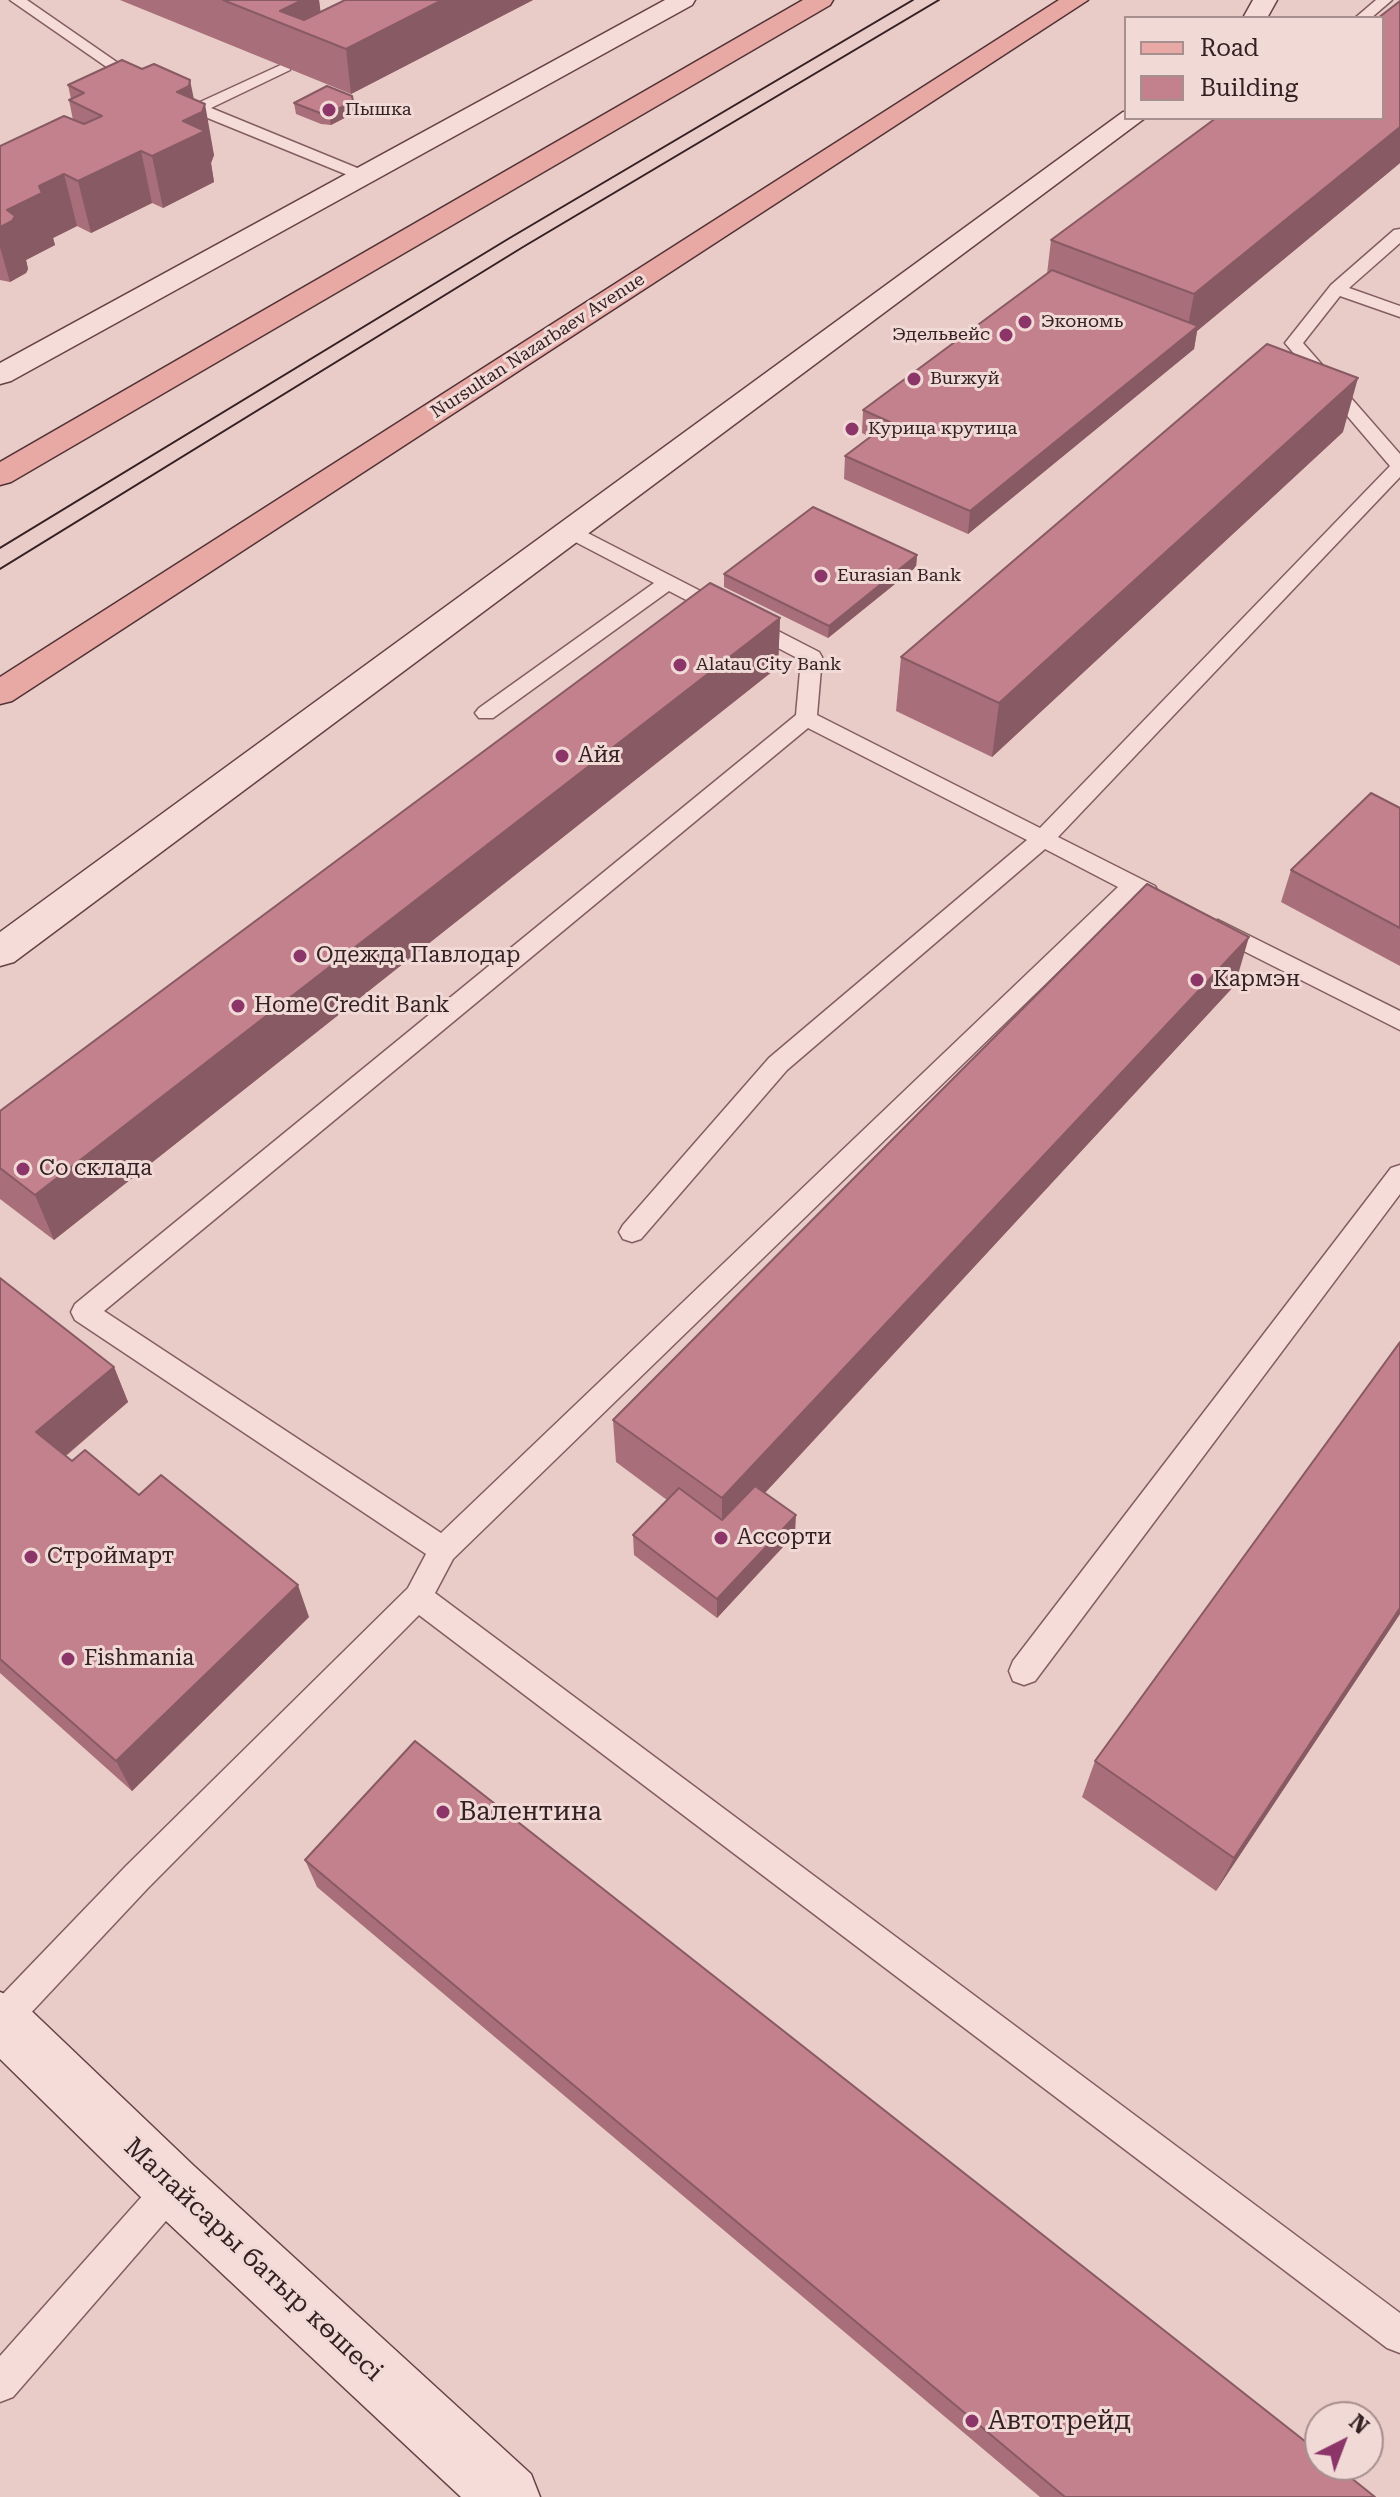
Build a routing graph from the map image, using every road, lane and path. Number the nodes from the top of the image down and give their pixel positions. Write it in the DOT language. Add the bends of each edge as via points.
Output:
graph roads {
  1 [pos="14,0"];
  2 [pos="683,0"];
  3 [pos="821,0"];
  4 [pos="1076,0"];
  5 [pos="1385,0"];
  6 [pos="0,5"];
  7 [pos="1365,16"];
  8 [pos="285,67"];
  9 [pos="198,109"];
  10 [pos="1129,120"];
  11 [pos="361,175"];
  12 [pos="1400,234"];
  13 [pos="1337,289"];
  14 [pos="1400,312"];
  15 [pos="0,375"];
  16 [pos="1400,466"];
  17 [pos="0,475"];
  18 [pos="571,532"];
  19 [pos="667,583"];
  20 [pos="0,693"];
  21 [pos="486,713"];
  22 [pos="806,718"];
  23 [pos="1043,839"];
  24 [pos="1133,885"];
  25 [pos="1161,899"];
  26 [pos="1203,921"];
  27 [pos="0,952"];
  28 [pos="1400,1021"];
  29 [pos="1400,1175"];
  30 [pos="632,1232"];
  31 [pos="443,1550"];
  32 [pos="418,1597"];
  33 [pos="1024,1671"];
  34 [pos="0,2020"];
  35 [pos="173,2187"];
  36 [pos="1400,2335"];
  37 [pos="0,2384"];
  38 [pos="508,2497"];
  1 -- 6 [label="lane"];
  1 -- 9 [label="lane" via="145,87"];
  2 -- 11 [label="street"];
  3 -- 17 [label="main road"];
  4 -- 20 [label="main road, Nursultan Nazarbaev Avenue"];
  5 -- 7 [label="lane"];
  8 -- 9 [label="lane"];
  9 -- 11 [label="lane"];
  10 -- 18 [label="street"];
  11 -- 15 [label="street"];
  12 -- 13 [label="lane"];
  13 -- 14 [label="lane"];
  13 -- 16 [label="lane" via="1294,343"];
  16 -- 23 [label="lane"];
  18 -- 19 [label="lane"];
  18 -- 27 [label="street"];
  19 -- 21 [label="lane"];
  19 -- 22 [label="lane" via="812,657"];
  22 -- 23 [label="lane"];
  22 -- 31 [label="lane" via="84,1312"];
  23 -- 24 [label="lane"];
  23 -- 30 [label="lane" via="778,1064"];
  24 -- 25 [label="lane"];
  24 -- 31 [label="lane"];
  26 -- 28 [label="lane"];
  29 -- 33 [label="lane"];
  31 -- 32 [label="lane"];
  32 -- 34 [label="lane"];
  32 -- 36 [label="lane"];
  34 -- 35 [label="street, Малайсары батыр көшесі"];
  35 -- 37 [label="lane"];
  35 -- 38 [label="street, Малайсары батыр көшесі"];
}
